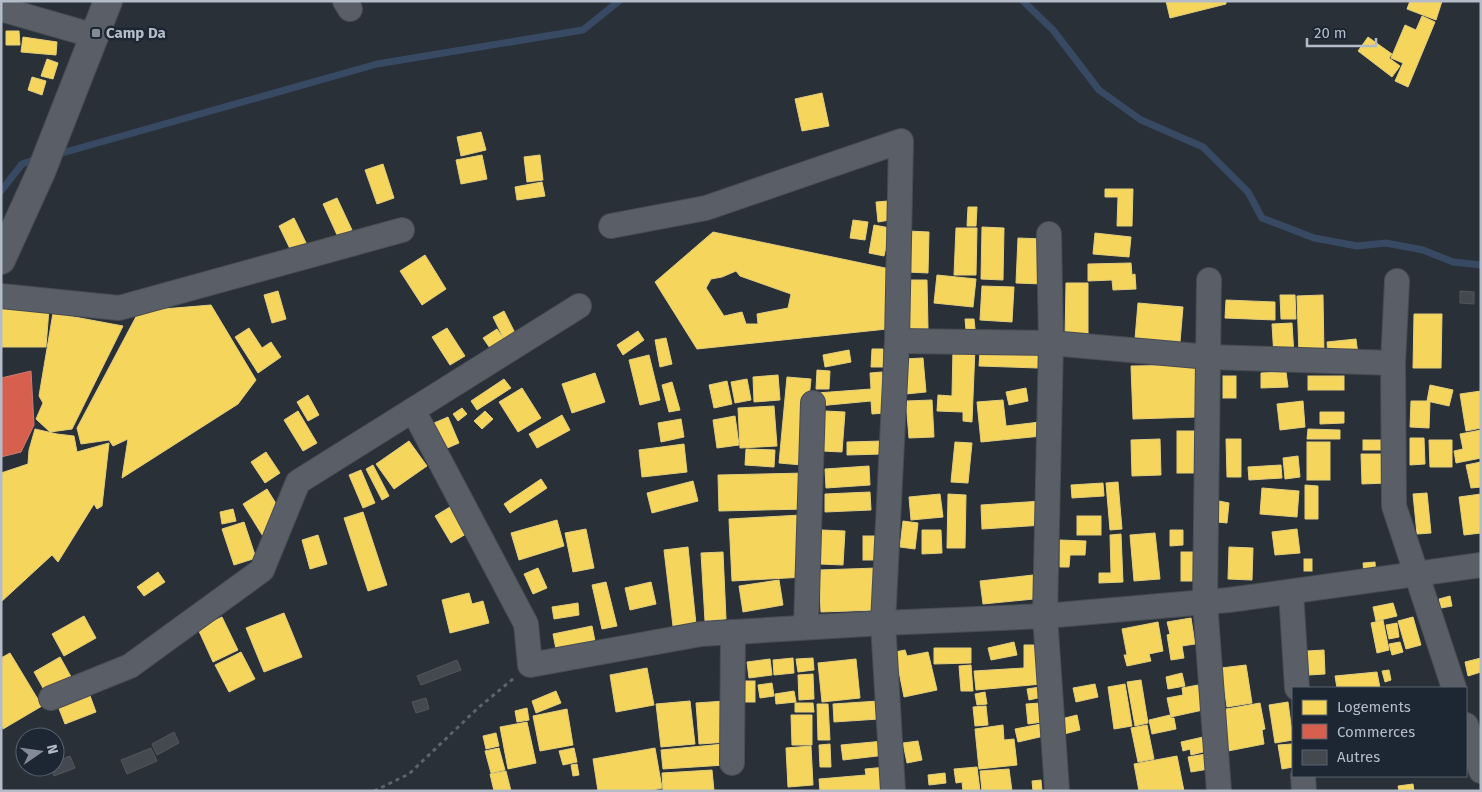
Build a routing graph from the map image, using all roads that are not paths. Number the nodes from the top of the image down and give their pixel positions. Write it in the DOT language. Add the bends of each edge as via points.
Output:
graph roads {
  1 [pos="108,1"];
  2 [pos="1,9"];
  3 [pos="95,36"];
  4 [pos="611,226"];
  5 [pos="402,230"];
  6 [pos="1049,234"];
  7 [pos="1,260"];
  8 [pos="1209,280"];
  9 [pos="1397,281"];
  10 [pos="1,296"];
  11 [pos="579,306"];
  12 [pos="897,341"];
  13 [pos="1051,343"];
  14 [pos="1209,357"];
  15 [pos="1393,363"];
  16 [pos="813,403"];
  17 [pos="413,410"];
  18 [pos="1481,565"];
  19 [pos="1417,574"];
  20 [pos="1291,592"];
  21 [pos="1205,602"];
  22 [pos="1045,616"];
  23 [pos="883,623"];
  24 [pos="806,627"];
  25 [pos="732,632"];
  26 [pos="1298,687"];
  27 [pos="1454,687"];
  28 [pos="51,698"];
  29 [pos="1467,728"];
  30 [pos="732,763"];
  31 [pos="1481,771"];
  32 [pos="1303,777"];
  33 [pos="893,791"];
  34 [pos="1057,791"];
  35 [pos="1219,791"];
  36 [pos="1304,791"];
  1 -- 3 [label="street"];
  2 -- 3 [label="street"];
  3 -- 7 [label="street" via="41,172"];
  4 -- 12 [label="street" via="706,208 901,141"];
  5 -- 10 [label="street" via="119,308"];
  6 -- 13 [label="street"];
  8 -- 14 [label="street"];
  9 -- 15 [label="street"];
  11 -- 17 [label="street"];
  12 -- 13 [label="street"];
  12 -- 23 [label="street"];
  13 -- 14 [label="street"];
  13 -- 22 [label="street"];
  14 -- 15 [label="street"];
  14 -- 21 [label="street"];
  15 -- 19 [label="street" via="1394,506"];
  16 -- 24 [label="street"];
  17 -- 25 [label="street" via="526,624 530,665 701,634"];
  17 -- 28 [label="street" via="298,482 262,570 130,666"];
  18 -- 19 [label="street"];
  19 -- 20 [label="street"];
  19 -- 27 [label="street"];
  20 -- 21 [label="street"];
  20 -- 26 [label="street"];
  21 -- 22 [label="street"];
  21 -- 35 [label="street"];
  22 -- 23 [label="street"];
  22 -- 34 [label="street"];
  23 -- 24 [label="street"];
  23 -- 33 [label="street"];
  24 -- 25 [label="street"];
  25 -- 30 [label="street"];
  29 -- 31 [label="street"];
  32 -- 36 [label="street"];
}
